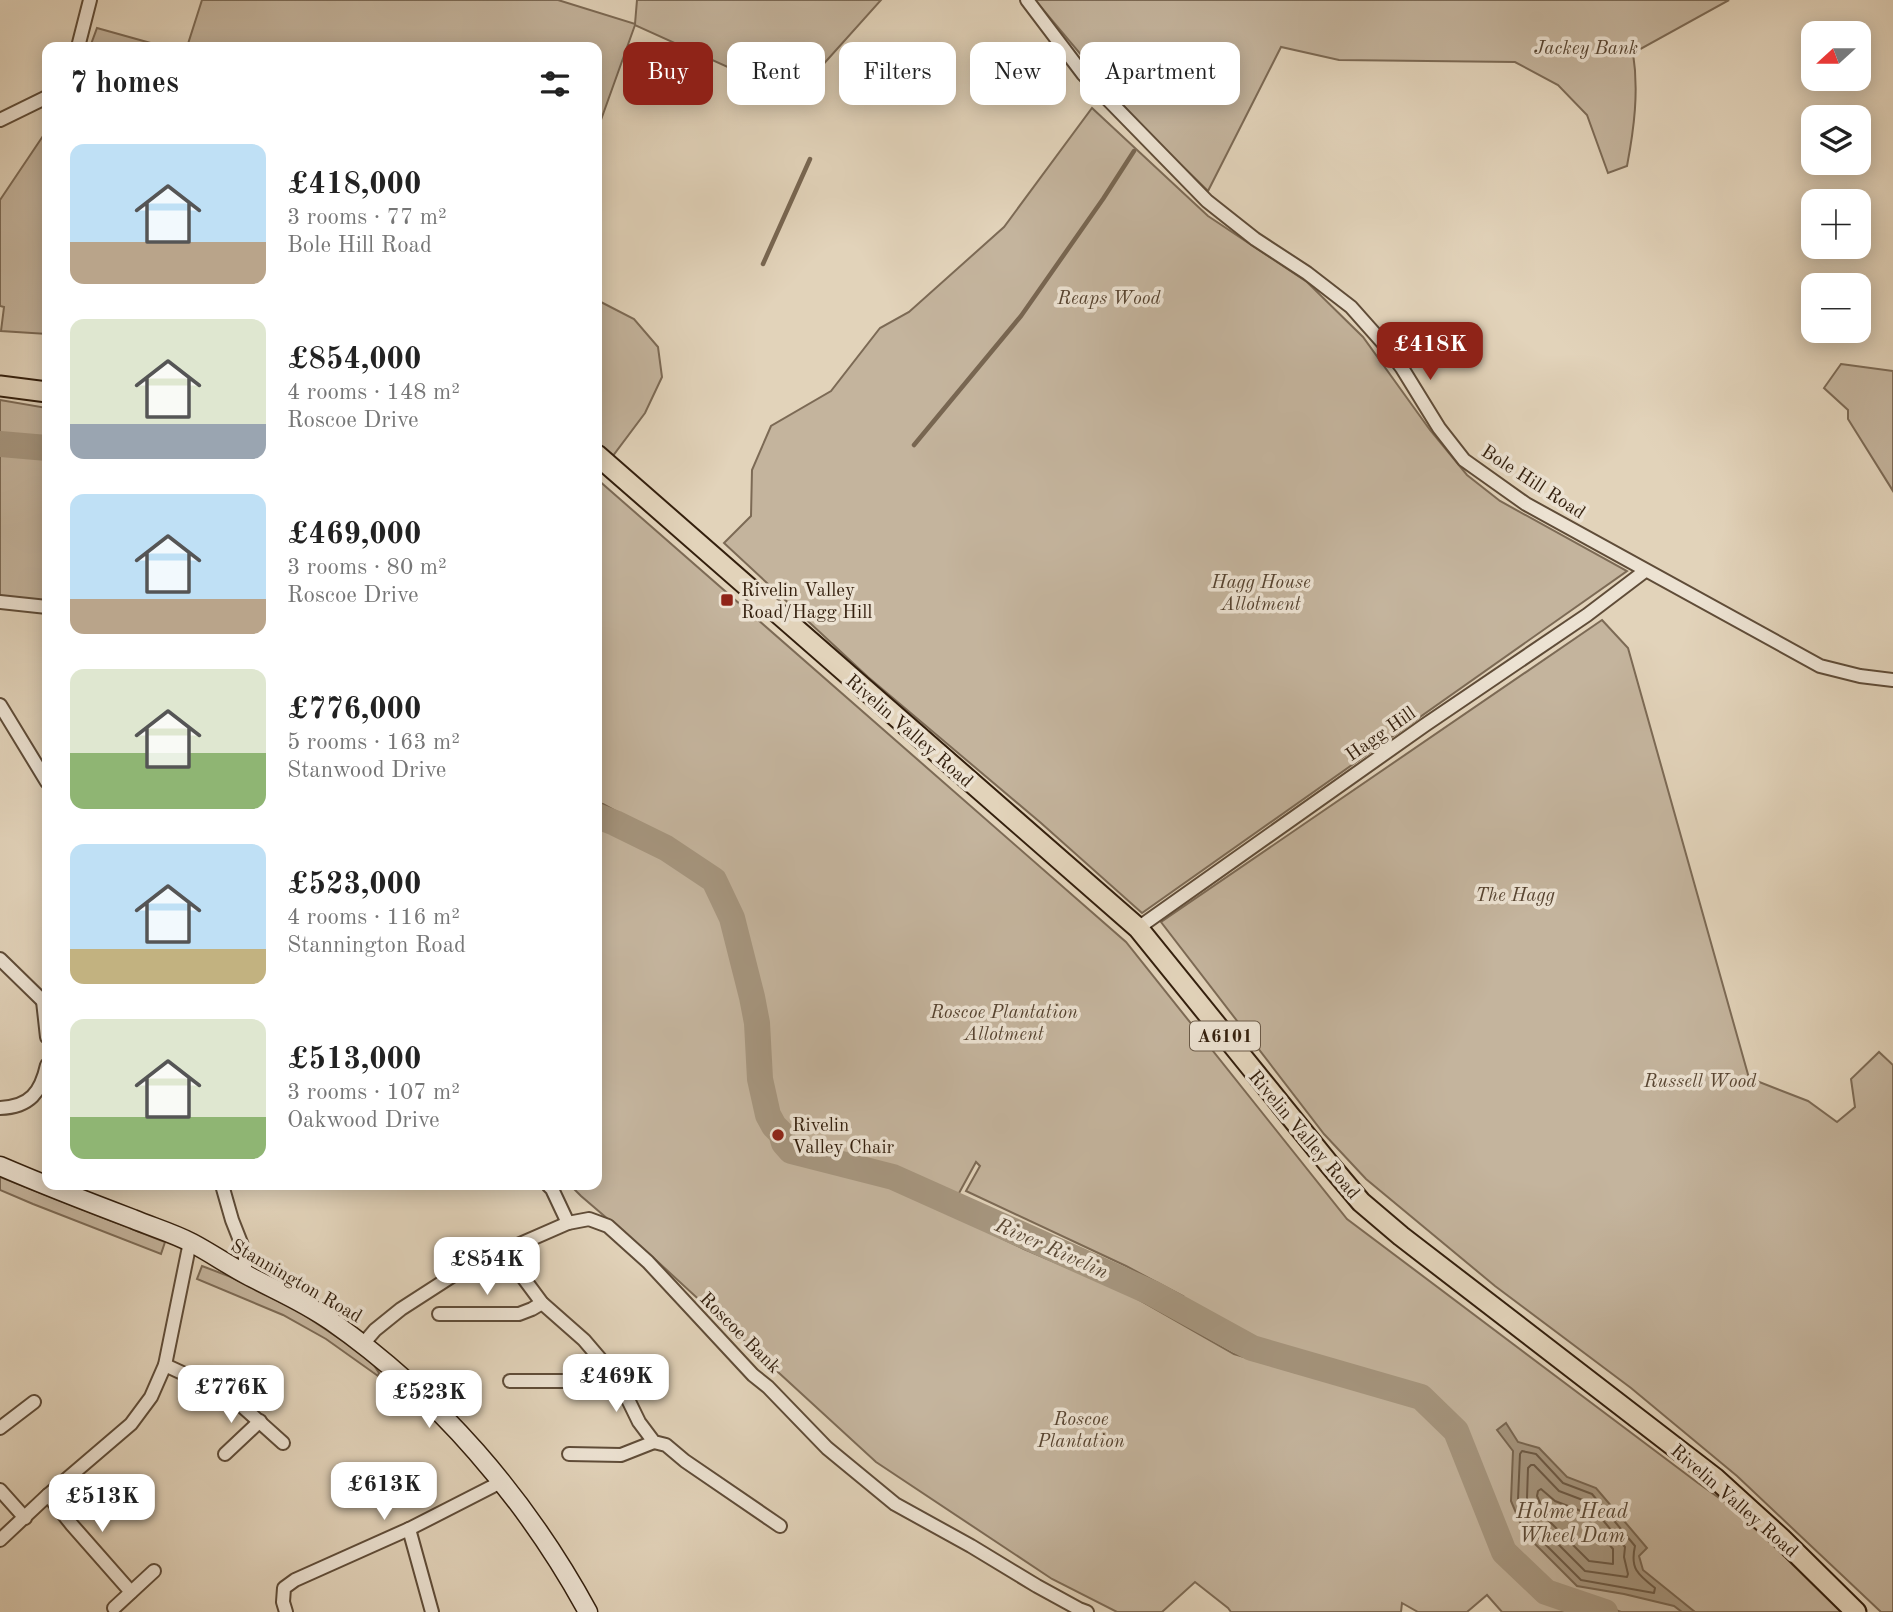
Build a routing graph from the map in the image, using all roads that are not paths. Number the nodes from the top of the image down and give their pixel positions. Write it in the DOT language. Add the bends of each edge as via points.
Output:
graph roads {
  1 [pos="90,0"];
  2 [pos="1027,0"];
  3 [pos="79,42"];
  4 [pos="42,99"];
  5 [pos="0,120"];
  6 [pos="0,386"];
  7 [pos="42,391"];
  8 [pos="602,459"];
  9 [pos="1645,571"];
  10 [pos="0,602"];
  11 [pos="42,606"];
  12 [pos="1893,680"];
  13 [pos="0,705"];
  14 [pos="42,774"];
  15 [pos="1138,928"];
  16 [pos="0,959"];
  17 [pos="42,998"];
  18 [pos="42,1082"];
  19 [pos="0,1108"];
  20 [pos="0,1166"];
  21 [pos="42,1183"];
  22 [pos="60,1190"];
  23 [pos="223,1190"];
  24 [pos="552,1190"];
  25 [pos="568,1223"];
  26 [pos="190,1242"];
  27 [pos="508,1249"];
  28 [pos="245,1274"];
  29 [pos="542,1303"];
  30 [pos="439,1314"];
  31 [pos="363,1344"];
  32 [pos="165,1365"];
  33 [pos="510,1381"];
  34 [pos="619,1381"];
  35 [pos="34,1402"];
  36 [pos="260,1421"];
  37 [pos="0,1428"];
  38 [pos="654,1442"];
  39 [pos="283,1443"];
  40 [pos="225,1454"];
  41 [pos="569,1454"];
  42 [pos="500,1482"];
  43 [pos="0,1490"];
  44 [pos="48,1495"];
  45 [pos="25,1518"];
  46 [pos="780,1525"];
  47 [pos="409,1529"];
  48 [pos="0,1540"];
  49 [pos="154,1572"];
  50 [pos="131,1592"];
  51 [pos="114,1608"];
  52 [pos="286,1612"];
  53 [pos="432,1612"];
  54 [pos="588,1612"];
  55 [pos="1087,1612"];
  56 [pos="1856,1612"];
  1 -- 3 [label="street"];
  2 -- 9 [label="street, Bole Hill Road" via="1083,74 1207,201 1351,307 1402,368 1464,460 1526,504"];
  4 -- 5 [label="street"];
  6 -- 7 [label="main road"];
  8 -- 15 [label="main road, Rivelin Valley Road / A6101"];
  9 -- 12 [label="street, Bole Hill Road" via="1819,666"];
  9 -- 15 [label="street, Hagg Hill"];
  10 -- 11 [label="street"];
  13 -- 14 [label="street"];
  15 -- 56 [label="main road, Rivelin Valley Road / A6101" via="1361,1202 1715,1478"];
  16 -- 17 [label="street"];
  18 -- 19 [label="street" via="36,1095 23,1103"];
  20 -- 21 [label="main road, Stannington Road"];
  22 -- 26 [label="main road, Stannington Road"];
  23 -- 28 [label="street" via="245,1253"];
  24 -- 25 [label="street"];
  25 -- 27 [label="street, Roscoe Bank"];
  25 -- 55 [label="street, Roscoe Bank" via="589,1219 608,1226 827,1448 895,1504"];
  26 -- 28 [label="main road, Stannington Road"];
  26 -- 32 [label="street"];
  27 -- 29 [label="street"];
  27 -- 31 [label="street, Roscoe Bank" via="445,1279 401,1309"];
  28 -- 31 [label="main road, Stannington Road" via="296,1300"];
  29 -- 30 [label="street" via="519,1314"];
  29 -- 34 [label="street" via="584,1340"];
  31 -- 42 [label="main road, Stannington Road" via="459,1433"];
  32 -- 36 [label="street" via="219,1390"];
  32 -- 44 [label="street" via="151,1397 131,1424"];
  33 -- 34 [label="street"];
  34 -- 38 [label="street" via="639,1423"];
  35 -- 37 [label="street"];
  36 -- 39 [label="street"];
  36 -- 40 [label="street"];
  38 -- 41 [label="street" via="621,1455"];
  38 -- 46 [label="street" via="666,1445"];
  42 -- 47 [label="street"];
  42 -- 54 [label="main road, Stannington Road" via="537,1528"];
  43 -- 45 [label="street"];
  44 -- 45 [label="street"];
  44 -- 50 [label="street"];
  45 -- 48 [label="street"];
  47 -- 52 [label="street" via="295,1580 284,1588"];
  47 -- 53 [label="street"];
  49 -- 50 [label="street"];
  50 -- 51 [label="street"];
}
